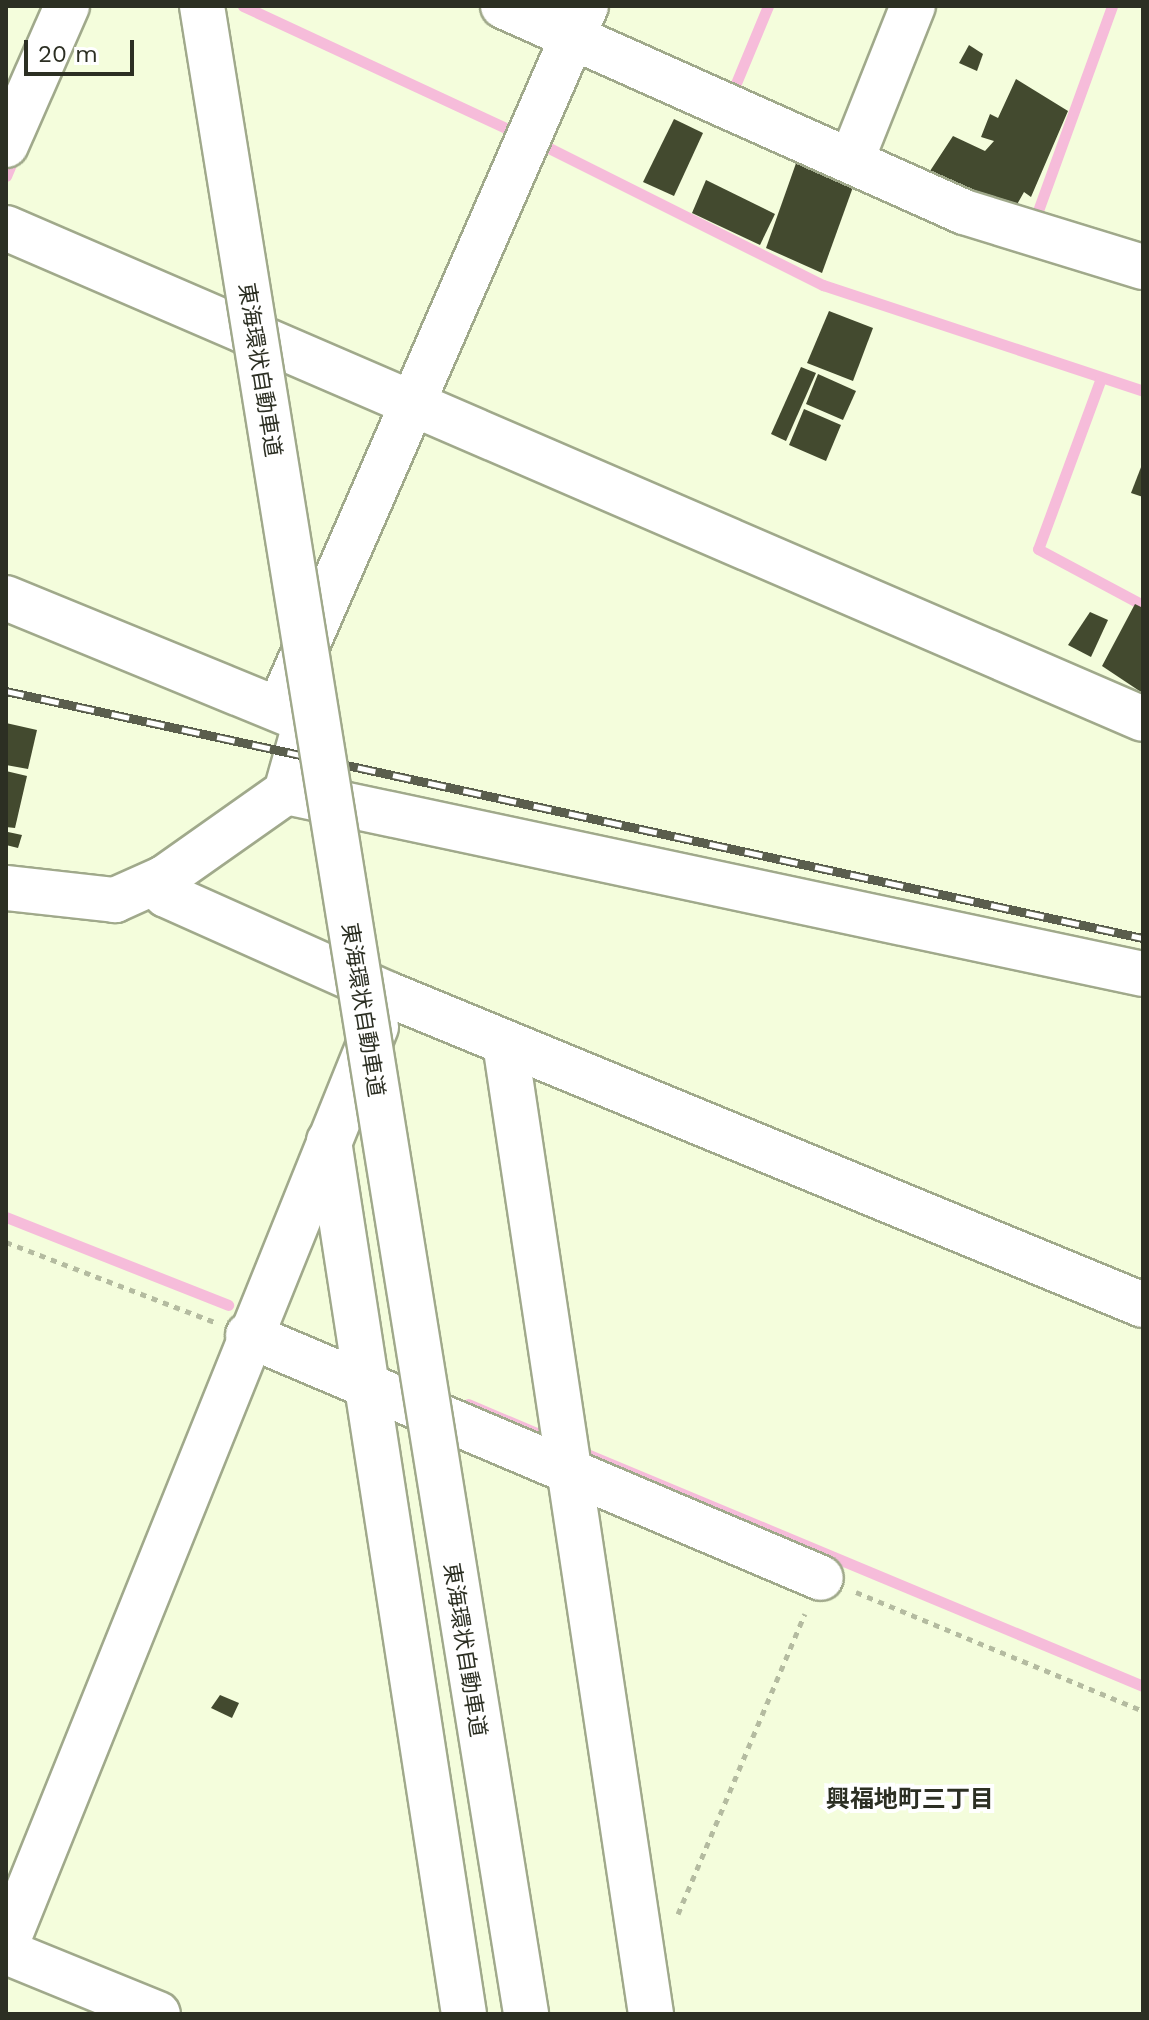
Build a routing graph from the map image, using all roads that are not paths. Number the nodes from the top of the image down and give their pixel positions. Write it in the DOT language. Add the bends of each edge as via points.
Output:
graph roads {
  1 [pos="67,6"];
  2 [pos="202,6"];
  3 [pos="503,6"];
  4 [pos="913,6"];
  5 [pos="580,21"];
  6 [pos="6,145"];
  7 [pos="852,159"];
  8 [pos="7,231"];
  9 [pos="1143,267"];
  10 [pos="411,404"];
  11 [pos="6,598"];
  12 [pos="280,707"];
  13 [pos="1143,719"];
  14 [pos="286,792"];
  15 [pos="164,878"];
  16 [pos="6,888"];
  17 [pos="1143,974"];
  18 [pos="390,995"];
  19 [pos="505,1043"];
  20 [pos="329,1141"];
  21 [pos="1143,1305"];
  22 [pos="248,1335"];
  23 [pos="371,1388"];
  24 [pos="565,1469"];
  25 [pos="821,1578"];
  26 [pos="6,1945"];
  27 [pos="6,1952"];
  28 [pos="158,2014"];
  29 [pos="464,2014"];
  30 [pos="526,2014"];
  31 [pos="651,2014"];
  1 -- 6 [label="main road"];
  2 -- 30 [label="main road, 東海環状自動車道, bridge"];
  3 -- 5 [label="main road"];
  4 -- 7 [label="main road"];
  5 -- 7 [label="main road"];
  5 -- 10 [label="main road"];
  7 -- 9 [label="main road" via="964,212"];
  8 -- 10 [label="main road"];
  10 -- 12 [label="main road"];
  10 -- 13 [label="main road"];
  11 -- 12 [label="main road"];
  12 -- 14 [label="main road" via="306,721"];
  14 -- 15 [label="main road"];
  14 -- 17 [label="main road"];
  15 -- 16 [label="main road" via="115,900"];
  15 -- 18 [label="main road" via="166,895"];
  18 -- 19 [label="main road"];
  18 -- 20 [label="main road"];
  19 -- 21 [label="main road"];
  19 -- 24 [label="main road"];
  20 -- 22 [label="main road"];
  20 -- 23 [label="main road"];
  22 -- 23 [label="main road"];
  22 -- 26 [label="main road"];
  23 -- 24 [label="main road"];
  23 -- 29 [label="main road"];
  24 -- 25 [label="main road"];
  24 -- 31 [label="main road"];
  27 -- 28 [label="main road"];
}
